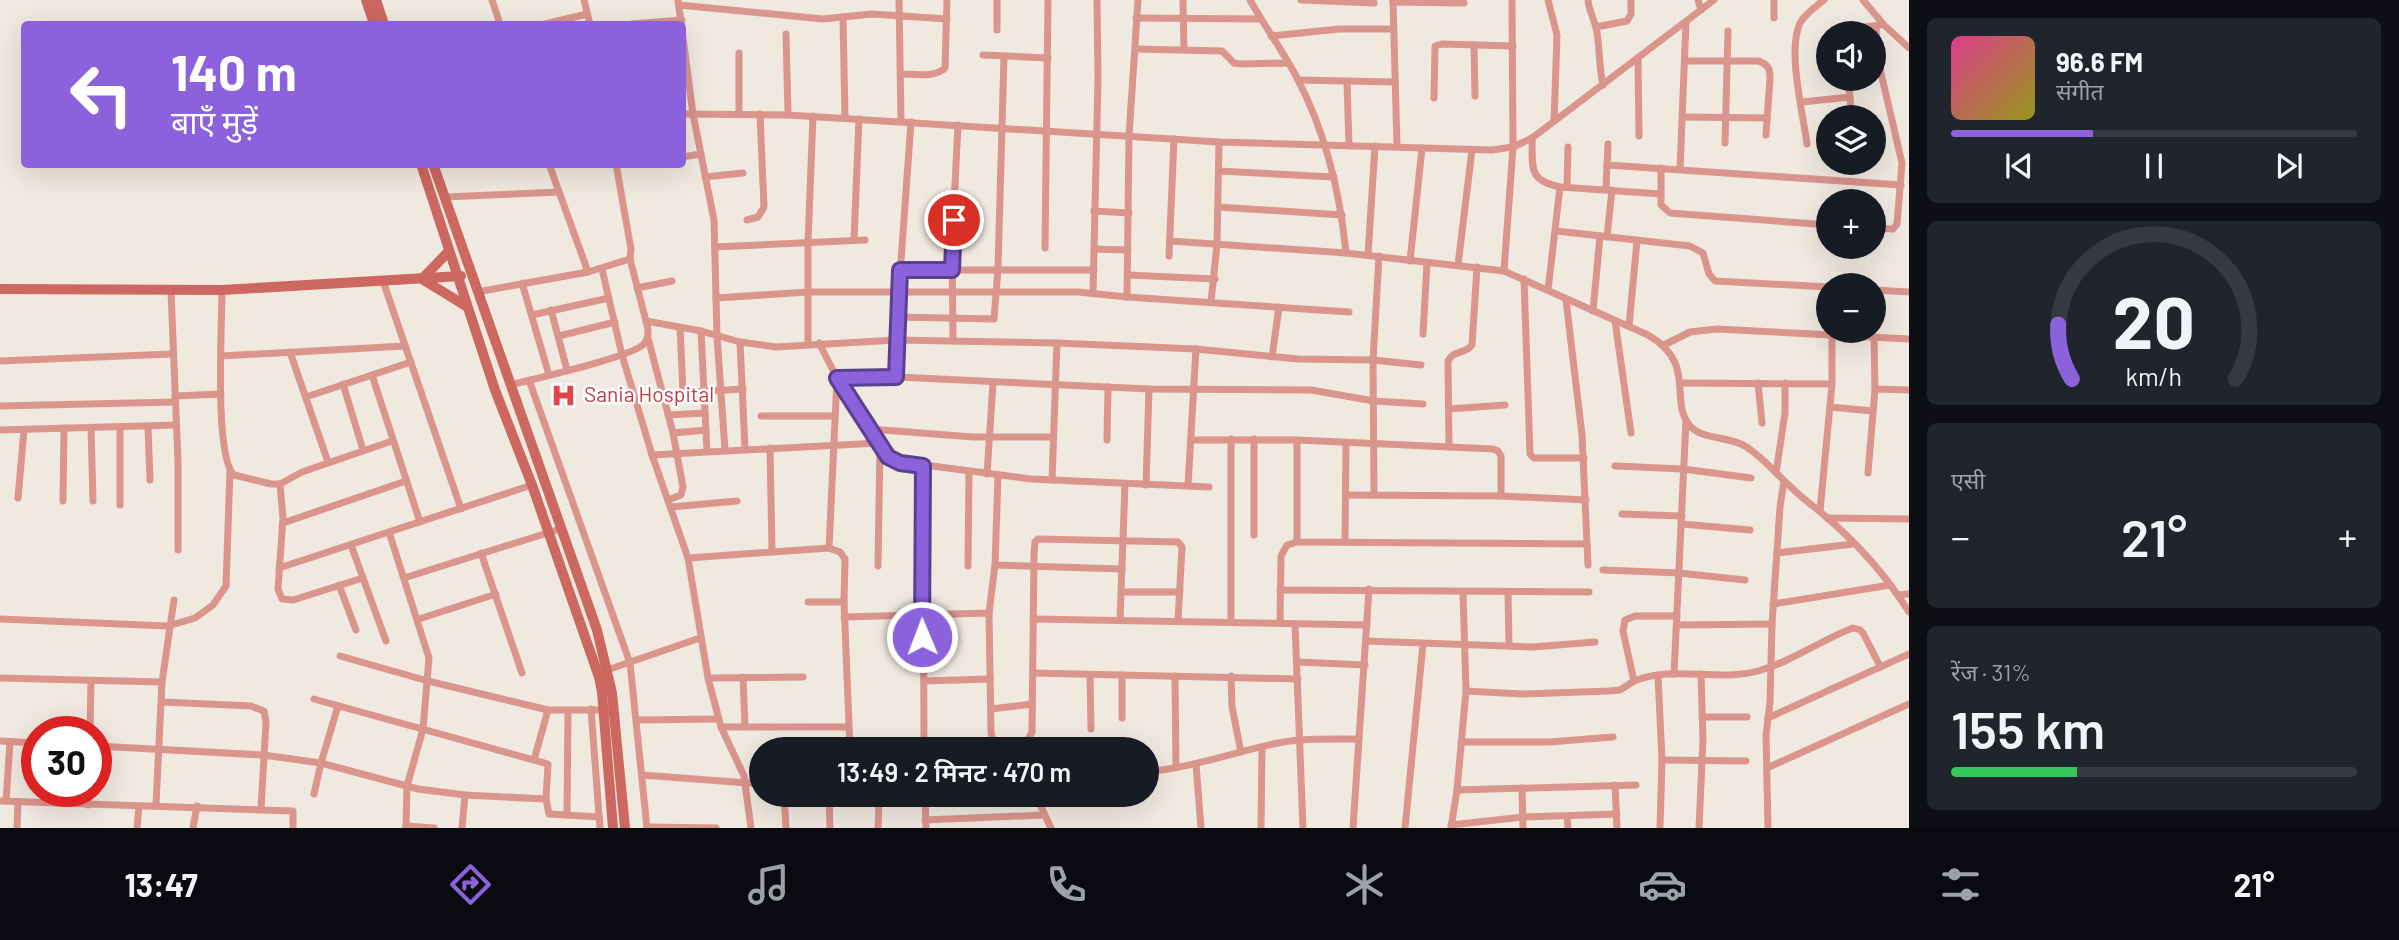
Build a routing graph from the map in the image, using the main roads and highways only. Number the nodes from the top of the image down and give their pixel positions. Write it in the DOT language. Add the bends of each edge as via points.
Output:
graph roads {
  1 [pos="366,0"];
  2 [pos="376,0"];
  3 [pos="373,21"];
  4 [pos="383,21"];
  5 [pos="422,168"];
  6 [pos="433,168"];
  7 [pos="449,251"];
  8 [pos="471,275"];
  9 [pos="456,276"];
  10 [pos="422,279"];
  11 [pos="0,289"];
  12 [pos="466,306"];
  13 [pos="613,828"];
  14 [pos="625,828"];
  1 -- 3 [label="main road"];
  2 -- 4 [label="main road"];
  5 -- 7 [label="main road"];
  6 -- 8 [label="main road"];
  7 -- 9 [label="main road"];
  7 -- 10 [label="main road"];
  8 -- 9 [label="main road"];
  8 -- 14 [label="main road" via="597,630 615,710"];
  9 -- 10 [label="main road"];
  9 -- 12 [label="main road"];
  10 -- 11 [label="main road" via="222,290"];
  10 -- 12 [label="main road"];
  12 -- 13 [label="main road" via="595,664 602,692"];
}
